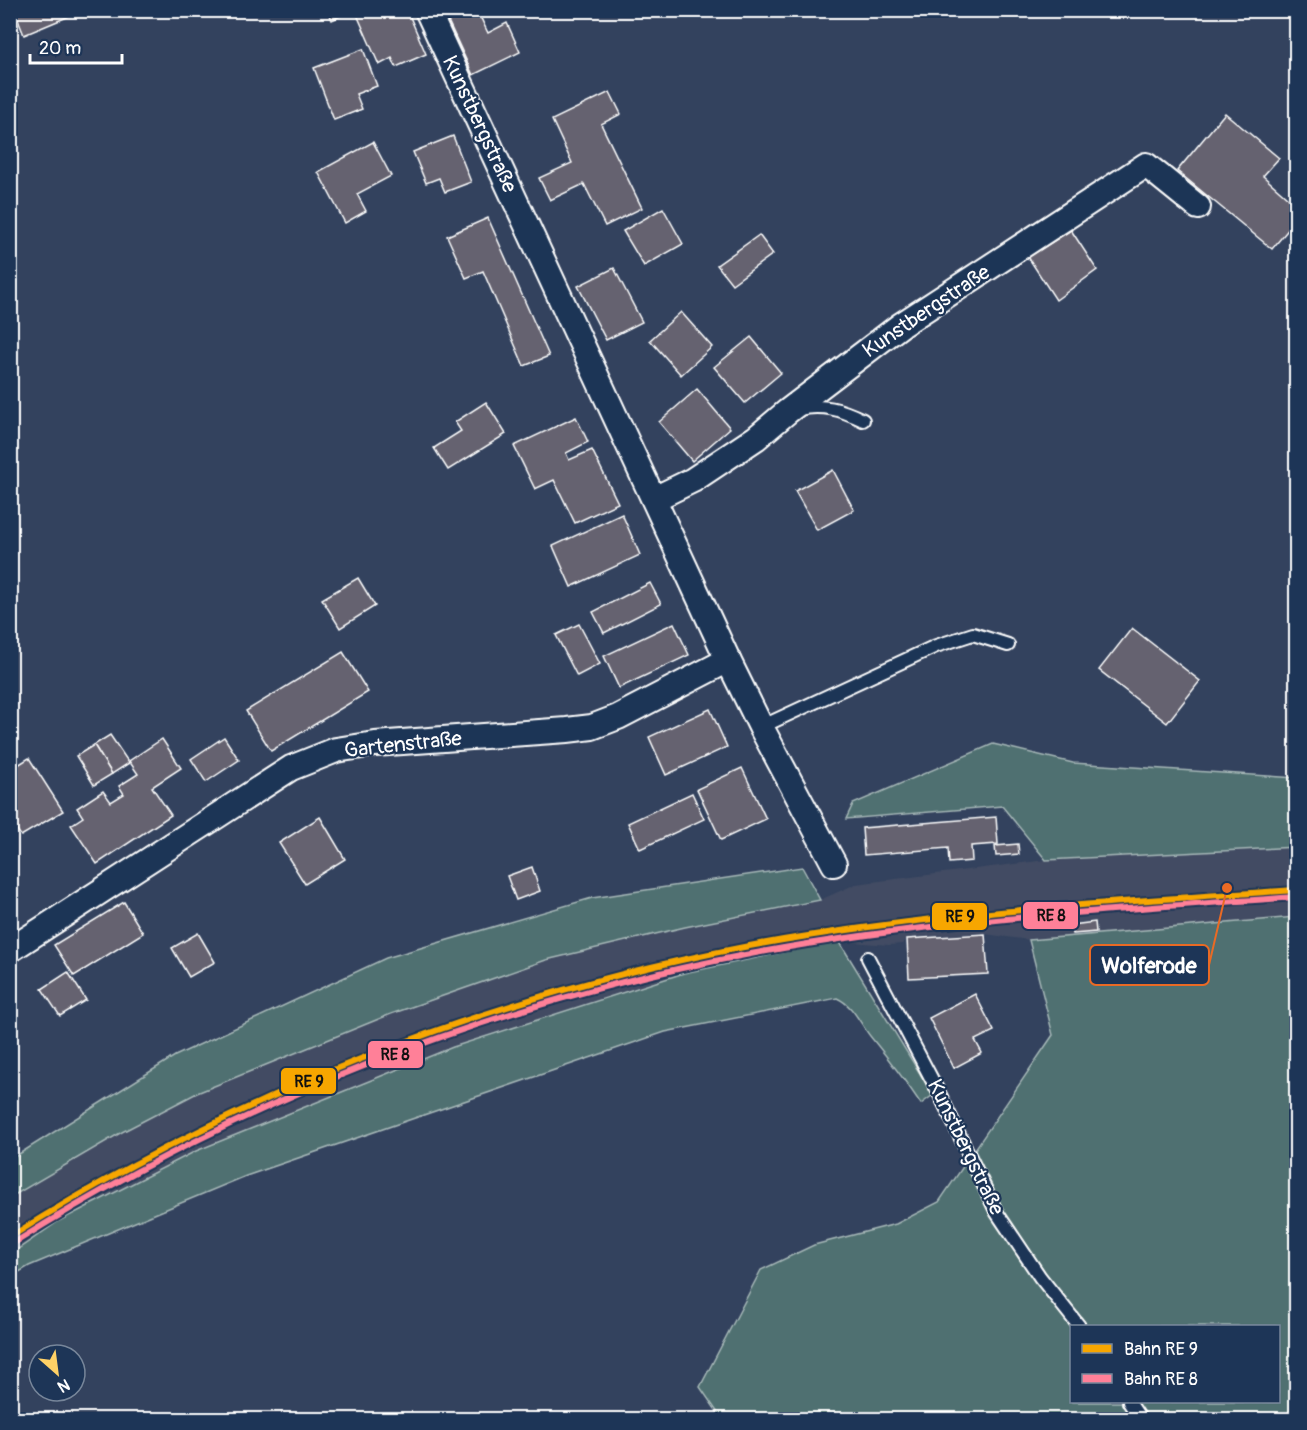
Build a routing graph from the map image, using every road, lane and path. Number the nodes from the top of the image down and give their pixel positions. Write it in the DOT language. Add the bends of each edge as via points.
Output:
graph roads {
  1 [pos="427,10"];
  2 [pos="1198,207"];
  3 [pos="788,411"];
  4 [pos="863,420"];
  5 [pos="654,500"];
  6 [pos="1008,645"];
  7 [pos="728,660"];
  8 [pos="761,728"];
  9 [pos="834,864"];
  10 [pos="10,950"];
  11 [pos="868,958"];
  12 [pos="1078,1325"];
  13 [pos="1130,1403"];
  14 [pos="1141,1419"];
  1 -- 5 [label="street, Kunstbergstraße"];
  2 -- 3 [label="street, Kunstbergstraße" via="1146,165 901,325"];
  3 -- 4 [label="lane" via="814,405 842,410"];
  3 -- 5 [label="street, Kunstbergstraße" via="756,438 693,480"];
  5 -- 7 [label="street, Kunstbergstraße"];
  6 -- 8 [label="lane" via="974,634 936,646"];
  7 -- 8 [label="street, Kunstbergstraße"];
  7 -- 10 [label="street, Gartenstraße" via="592,727 375,744 336,750 291,768"];
  8 -- 9 [label="street, Kunstbergstraße"];
  11 -- 12 [label="lane, Kunstbergstraße" via="997,1213"];
  13 -- 14 [label="lane"];
}
